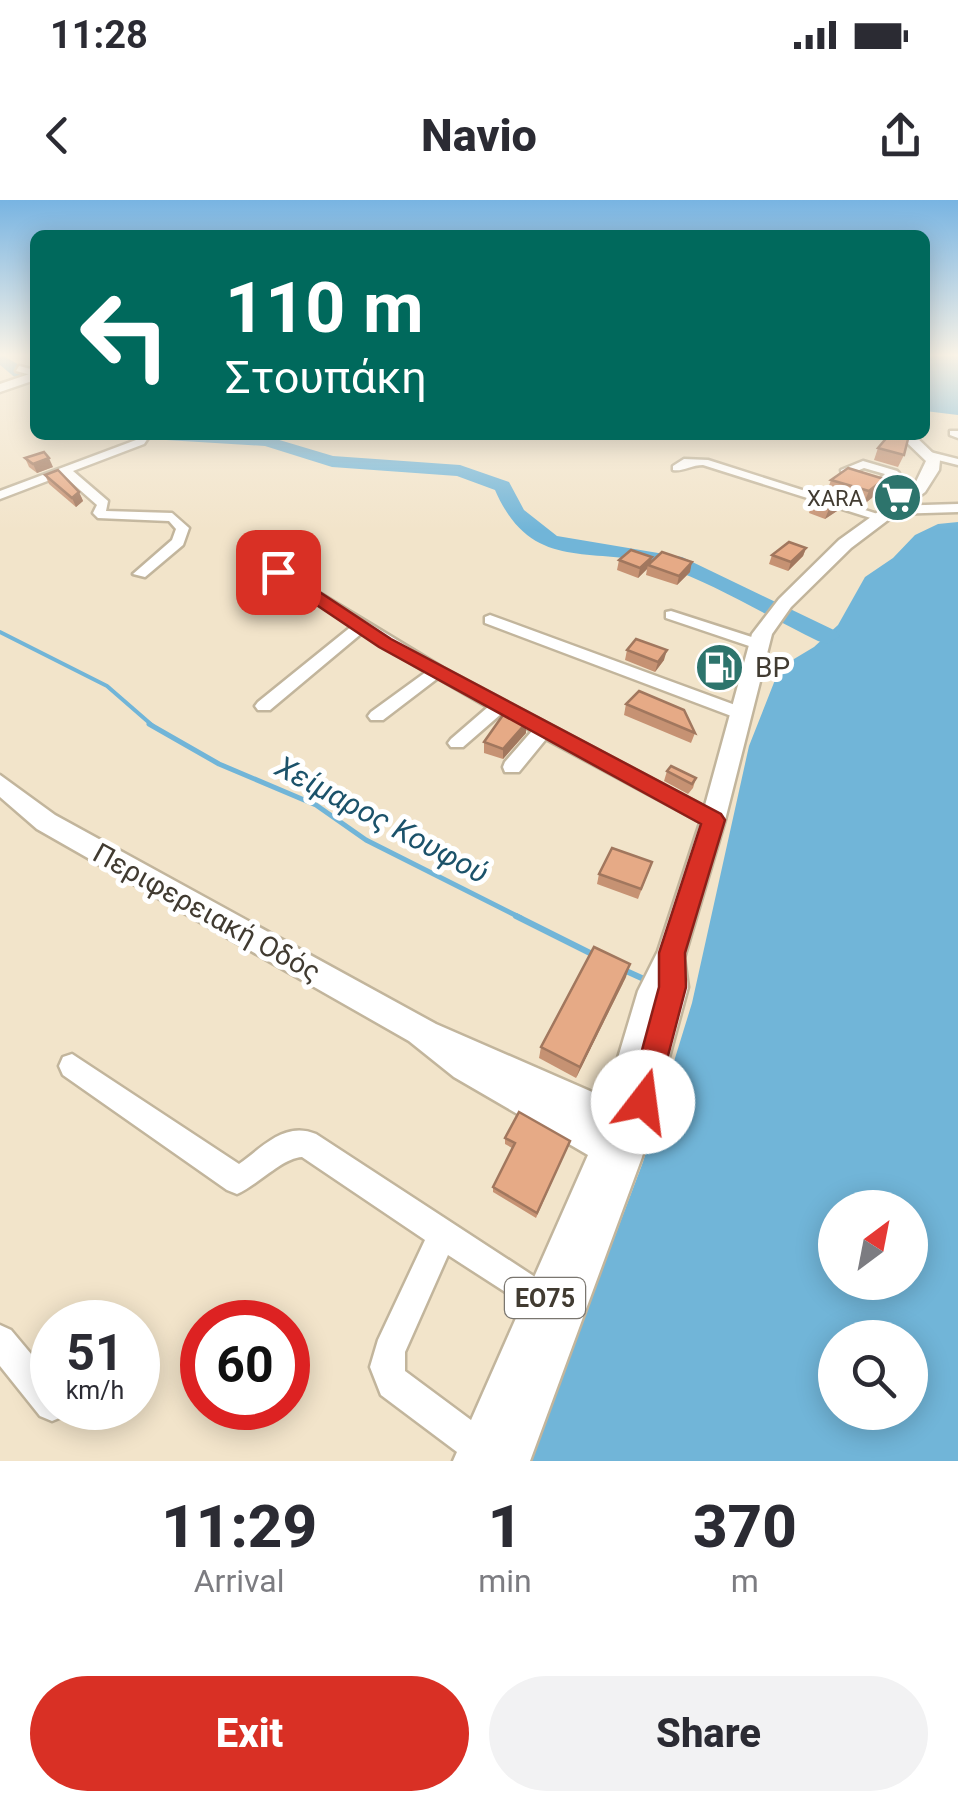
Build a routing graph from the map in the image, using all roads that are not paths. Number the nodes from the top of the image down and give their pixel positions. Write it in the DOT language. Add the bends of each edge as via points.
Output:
graph roads {
  1 [pos="141,440"];
  2 [pos="912,440"];
  3 [pos="930,455"];
  4 [pos="958,462"];
  5 [pos="677,468"];
  6 [pos="65,470"];
  7 [pos="878,486"];
  8 [pos="0,495"];
  9 [pos="910,497"];
  10 [pos="958,508"];
  11 [pos="886,514"];
  12 [pos="278,572"];
  13 [pos="140,574"];
  14 [pos="671,615"];
  15 [pos="490,620"];
  16 [pos="360,628"];
  17 [pos="758,644"];
  18 [pos="436,672"];
  19 [pos="500,705"];
  20 [pos="264,706"];
  21 [pos="740,713"];
  22 [pos="378,716"];
  23 [pos="544,729"];
  24 [pos="457,743"];
  25 [pos="512,768"];
  26 [pos="0,784"];
  27 [pos="714,820"];
  28 [pos="72,1066"];
  29 [pos="621,1138"];
  30 [pos="443,1234"];
  31 [pos="544,1301"];
  32 [pos="0,1341"];
  33 [pos="30,1377"];
  34 [pos="490,1458"];
  1 -- 6 [label="street"];
  2 -- 3 [label="main road"];
  3 -- 4 [label="street"];
  3 -- 9 [label="main road" via="932,470"];
  5 -- 11 [label="street" via="704,462"];
  6 -- 8 [label="street"];
  6 -- 13 [label="street" via="104,504 102,515 172,517 183,528 178,542"];
  7 -- 9 [label="street"];
  9 -- 11 [label="main road, ΕΟ75"];
  10 -- 11 [label="street"];
  11 -- 17 [label="main road, ΕΟ75" via="845,544 778,611"];
  12 -- 16 [label="street"];
  14 -- 17 [label="street"];
  15 -- 21 [label="street"];
  16 -- 18 [label="street"];
  16 -- 20 [label="street"];
  17 -- 21 [label="main road, ΕΟ75"];
  18 -- 19 [label="street"];
  18 -- 22 [label="street"];
  19 -- 23 [label="street"];
  19 -- 24 [label="street"];
  21 -- 27 [label="main road, ΕΟ75"];
  23 -- 25 [label="street"];
  23 -- 27 [label="street"];
  26 -- 29 [label="main road, Περιφερειακή Οδός" via="46,822 420,1031 464,1066"];
  27 -- 29 [label="main road, ΕΟ75" via="672,953 673,987"];
  28 -- 30 [label="street" via="237,1180 286,1145 306,1144"];
  29 -- 31 [label="main road, ΕΟ75"];
  29 -- 34 [label="main road, ΕΟ75"];
  30 -- 31 [label="street"];
  30 -- 34 [label="street" via="386,1367 393,1383"];
  31 -- 34 [label="main road, ΕΟ75"];
  32 -- 33 [label="street"];
}
